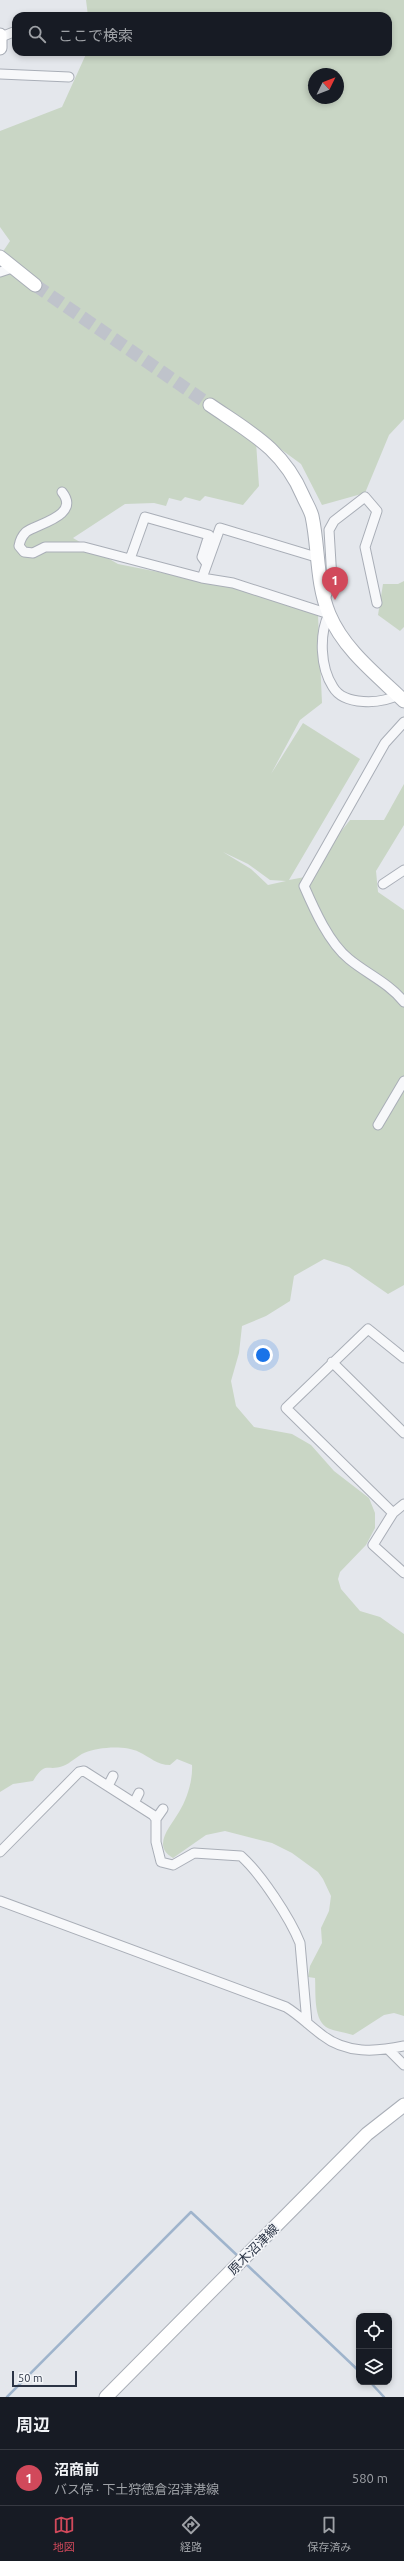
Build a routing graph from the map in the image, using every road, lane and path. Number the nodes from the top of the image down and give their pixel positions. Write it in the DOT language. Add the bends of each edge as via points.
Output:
graph roads {
  1 [pos="12,34"];
  2 [pos="0,40"];
  3 [pos="0,74"];
  4 [pos="69,77"];
  5 [pos="0,257"];
  6 [pos="6,270"];
  7 [pos="35,285"];
  8 [pos="210,405"];
  9 [pos="62,492"];
  10 [pos="316,557"];
  11 [pos="130,559"];
  12 [pos="207,564"];
  13 [pos="202,578"];
  14 [pos="325,599"];
  15 [pos="377,603"];
  16 [pos="329,614"];
  17 [pos="401,698"];
  18 [pos="404,722"];
  19 [pos="404,870"];
  20 [pos="383,884"];
  21 [pos="404,1002"];
  22 [pos="404,1081"];
  23 [pos="378,1125"];
  24 [pos="404,1358"];
  25 [pos="332,1362"];
  26 [pos="404,1433"];
  27 [pos="404,1504"];
  28 [pos="393,1512"];
  29 [pos="404,1573"];
  30 [pos="113,1776"];
  31 [pos="108,1786"];
  32 [pos="139,1793"];
  33 [pos="134,1803"];
  34 [pos="163,1809"];
  35 [pos="156,1820"];
  36 [pos="0,1852"];
  37 [pos="0,1901"];
  38 [pos="307,2023"];
  39 [pos="404,2046"];
  40 [pos="388,2049"];
  41 [pos="404,2065"];
  42 [pos="404,2105"];
  43 [pos="106,2397"];
  1 -- 2 [label="street"];
  3 -- 4 [label="street"];
  5 -- 6 [label="main road"];
  6 -- 7 [label="main road"];
  8 -- 10 [label="main road" via="270,446 294,476 312,515"];
  9 -- 11 [label="street" via="66,496 62,511 52,520 27,531 19,546 24,552 33,552 45,547 84,547"];
  10 -- 12 [label="street" via="220,528"];
  10 -- 14 [label="main road" via="318,577"];
  11 -- 12 [label="street" via="145,518 209,535 202,557"];
  11 -- 13 [label="street"];
  12 -- 13 [label="street"];
  13 -- 16 [label="street" via="233,583"];
  14 -- 15 [label="street" via="332,580 329,530 334,520 365,497 377,511 365,548"];
  14 -- 16 [label="main road"];
  16 -- 17 [label="main road" via="340,636 354,653"];
  16 -- 17 [label="street" via="324,625 323,660 333,688 343,696 370,703"];
  18 -- 21 [label="street" via="385,742 304,886 317,918 347,958 397,993"];
  19 -- 20 [label="street"];
  22 -- 23 [label="street"];
  24 -- 25 [label="street" via="368,1329"];
  25 -- 26 [label="street"];
  25 -- 28 [label="street" via="286,1408"];
  27 -- 28 [label="street"];
  28 -- 29 [label="street" via="373,1545"];
  30 -- 31 [label="street"];
  31 -- 33 [label="street"];
  31 -- 36 [label="street" via="84,1772 79,1772"];
  32 -- 33 [label="street"];
  33 -- 35 [label="street"];
  34 -- 35 [label="street"];
  35 -- 38 [label="street" via="156,1842 161,1862 173,1865 194,1853 241,1856 279,1904 300,1943"];
  37 -- 38 [label="street" via="286,2007"];
  38 -- 40 [label="street" via="331,2042 345,2047 374,2051"];
  39 -- 40 [label="street"];
  40 -- 41 [label="street"];
  42 -- 43 [label="main road, 原木沼津線" via="367,2134"];
}
